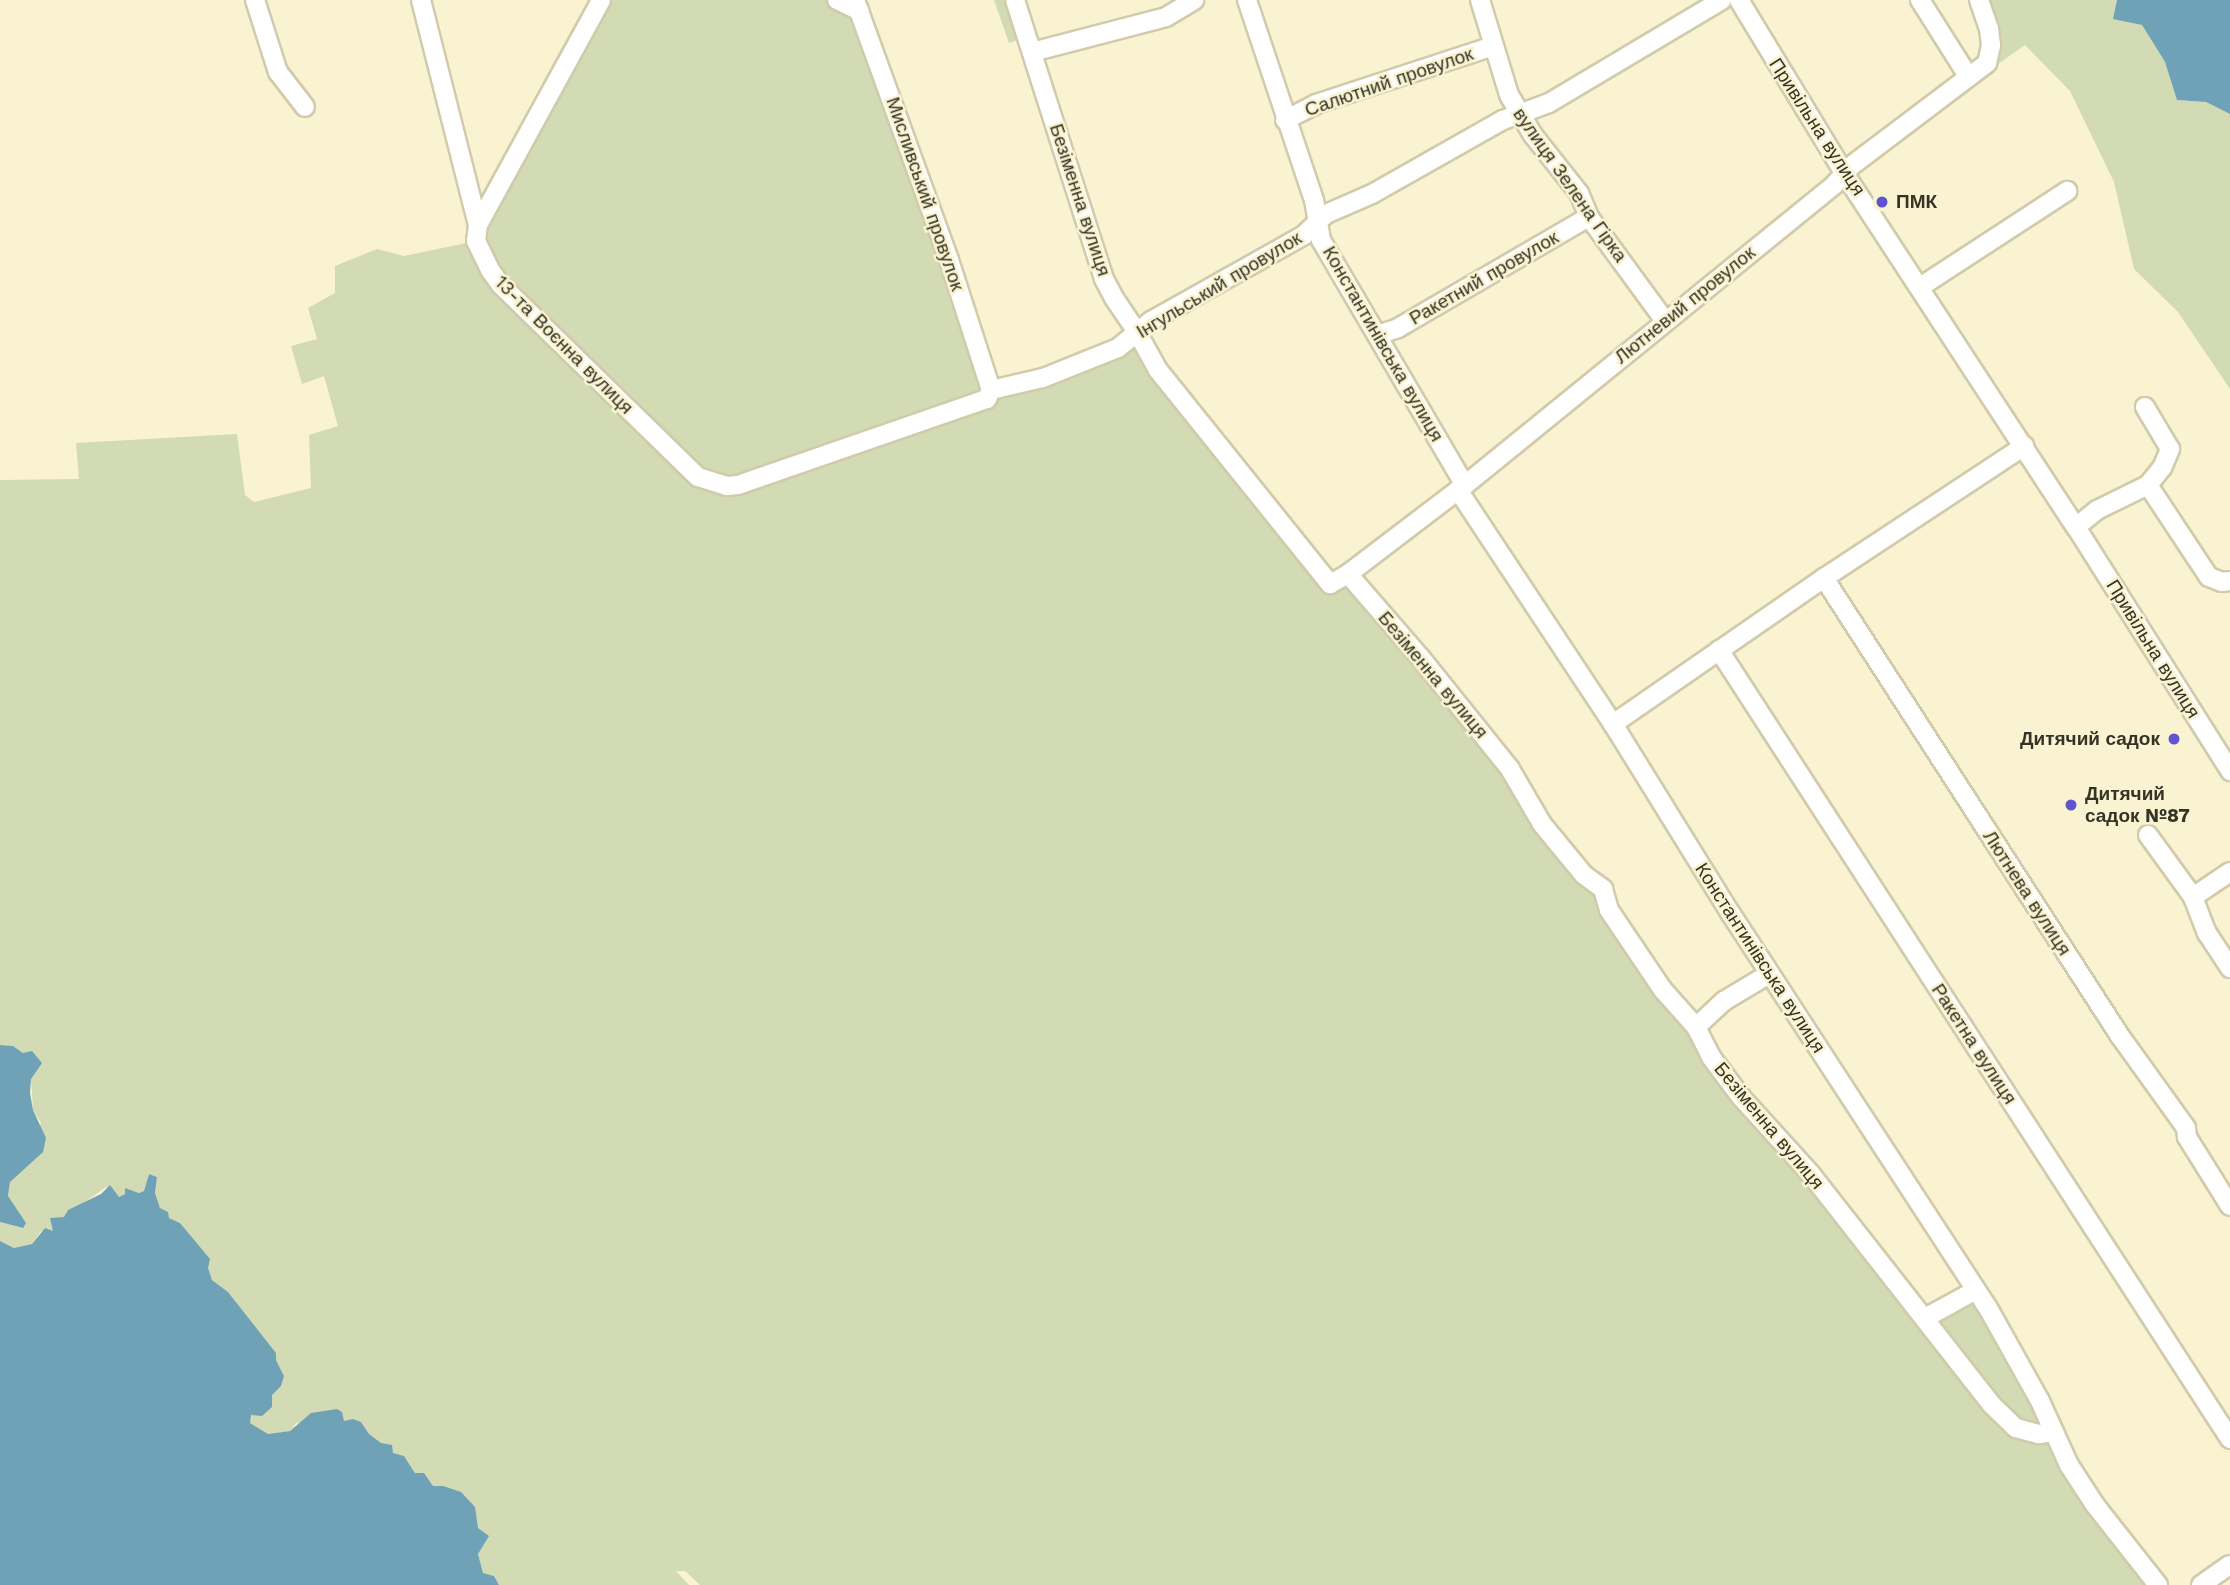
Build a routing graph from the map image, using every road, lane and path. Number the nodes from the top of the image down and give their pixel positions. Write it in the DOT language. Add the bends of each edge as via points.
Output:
graph roads {
  1 [pos="255,0"];
  2 [pos="421,0"];
  3 [pos="601,0"];
  4 [pos="837,0"];
  5 [pos="1015,0"];
  6 [pos="1194,0"];
  7 [pos="1247,0"];
  8 [pos="1480,0"];
  9 [pos="1722,0"];
  10 [pos="1739,0"];
  11 [pos="1920,0"];
  12 [pos="1979,0"];
  13 [pos="858,6"];
  14 [pos="1493,46"];
  15 [pos="1032,52"];
  16 [pos="1968,76"];
  17 [pos="305,107"];
  18 [pos="1521,113"];
  19 [pos="1285,120"];
  20 [pos="1844,173"];
  21 [pos="2067,191"];
  22 [pos="1589,217"];
  23 [pos="1317,225"];
  24 [pos="478,226"];
  25 [pos="1920,286"];
  26 [pos="1665,321"];
  27 [pos="1137,332"];
  28 [pos="1377,335"];
  29 [pos="991,390"];
  30 [pos="2145,407"];
  31 [pos="2024,446"];
  32 [pos="2148,485"];
  33 [pos="727,486"];
  34 [pos="1462,488"];
  35 [pos="2076,527"];
  36 [pos="1348,574"];
  37 [pos="1824,578"];
  38 [pos="2230,581"];
  39 [pos="1330,584"];
  40 [pos="1719,650"];
  41 [pos="1613,724"];
  42 [pos="2230,737"];
  43 [pos="2213,746"];
  44 [pos="2230,771"];
  45 [pos="2148,835"];
  46 [pos="2230,872"];
  47 [pos="2193,897"];
  48 [pos="2230,968"];
  49 [pos="1769,974"];
  50 [pos="1696,1027"];
  51 [pos="2230,1206"];
  52 [pos="1976,1290"];
  53 [pos="1925,1318"];
  54 [pos="2054,1432"];
  55 [pos="2230,1439"];
  56 [pos="2230,1565"];
  57 [pos="2158,1585"];
  58 [pos="2201,1585"];
  1 -- 17 [label="street" via="278,72"];
  2 -- 24 [label="street, 13-та Воєнна вулиця"];
  3 -- 24 [label="street"];
  4 -- 13 [label="street"];
  5 -- 15 [label="street, Безіменна вулиця"];
  6 -- 15 [label="street" via="1166,17"];
  7 -- 19 [label="street, Константинівська вулиця"];
  8 -- 14 [label="street, вулиця Зелена Гірка"];
  9 -- 18 [label="street, Інгульський провулок" via="1549,103"];
  10 -- 20 [label="street, Привільна вулиця"];
  11 -- 16 [label="street"];
  12 -- 16 [label="street, Лютневий провулок" via="1991,45 1987,62"];
  13 -- 29 [label="street, Мисливський провулок"];
  14 -- 18 [label="street, вулиця Зелена Гірка" via="1509,95"];
  14 -- 19 [label="street, Салютний провулок" via="1316,104"];
  15 -- 27 [label="street, Безіменна вулиця" via="1104,279"];
  16 -- 20 [label="street, Лютневий провулок"];
  18 -- 22 [label="street, вулиця Зелена Гірка" via="1579,193"];
  18 -- 23 [label="street, Інгульський провулок" via="1326,214"];
  19 -- 23 [label="street, Константинівська вулиця" via="1314,200"];
  20 -- 25 [label="street, Привільна вулиця"];
  20 -- 26 [label="street, Лютневий провулок"];
  21 -- 25 [label="street"];
  22 -- 26 [label="street, вулиця Зелена Гірка"];
  22 -- 28 [label="street, Ракетний провулок" via="1398,328"];
  23 -- 27 [label="street, Інгульський провулок"];
  23 -- 28 [label="street, Константинівська вулиця" via="1321,240"];
  24 -- 33 [label="street, 13-та Воєнна вулиця" via="476,241 501,285 681,463 698,477"];
  25 -- 31 [label="street, Привільна вулиця"];
  26 -- 34 [label="street, Лютневий провулок"];
  27 -- 29 [label="street, Інгульський провулок" via="1118,348 1043,378"];
  27 -- 39 [label="street, Безіменна вулиця" via="1158,370"];
  28 -- 34 [label="street, Константинівська вулиця"];
  29 -- 33 [label="street, Інгульський провулок" via="987,399"];
  30 -- 32 [label="street" via="2170,449"];
  31 -- 35 [label="street, Привільна вулиця"];
  31 -- 37 [label="street"];
  32 -- 35 [label="street" via="2097,510"];
  32 -- 38 [label="street" via="2209,577"];
  34 -- 36 [label="street, Лютневий провулок"];
  34 -- 41 [label="street, Константинівська вулиця"];
  35 -- 43 [label="street, Привільна вулиця"];
  36 -- 39 [label="street, Лютневий провулок"];
  36 -- 50 [label="street, Безіменна вулиця" via="1510,769 1542,824 1584,875 1603,890 1609,910 1662,990"];
  37 -- 40 [label="street"];
  37 -- 51 [label="street, Лютнева вулиця" via="2120,1036 2186,1128 2186,1137"];
  40 -- 41 [label="street"];
  40 -- 55 [label="street, Ракетна вулиця"];
  41 -- 49 [label="street, Константинівська вулиця"];
  42 -- 43 [label="street"];
  43 -- 44 [label="street, Привільна вулиця"];
  45 -- 47 [label="street"];
  46 -- 47 [label="street"];
  47 -- 48 [label="street" via="2207,933"];
  49 -- 50 [label="street" via="1724,1001"];
  49 -- 52 [label="street, Константинівська вулиця"];
  50 -- 53 [label="street, Безіменна вулиця" via="1711,1057 1741,1097 1810,1173"];
  52 -- 53 [label="street"];
  52 -- 54 [label="street, Константинівська вулиця"];
  53 -- 54 [label="street, Безіменна вулиця" via="2005,1420 2028,1432"];
  54 -- 57 [label="street" via="2101,1514"];
  56 -- 58 [label="street"];
}
